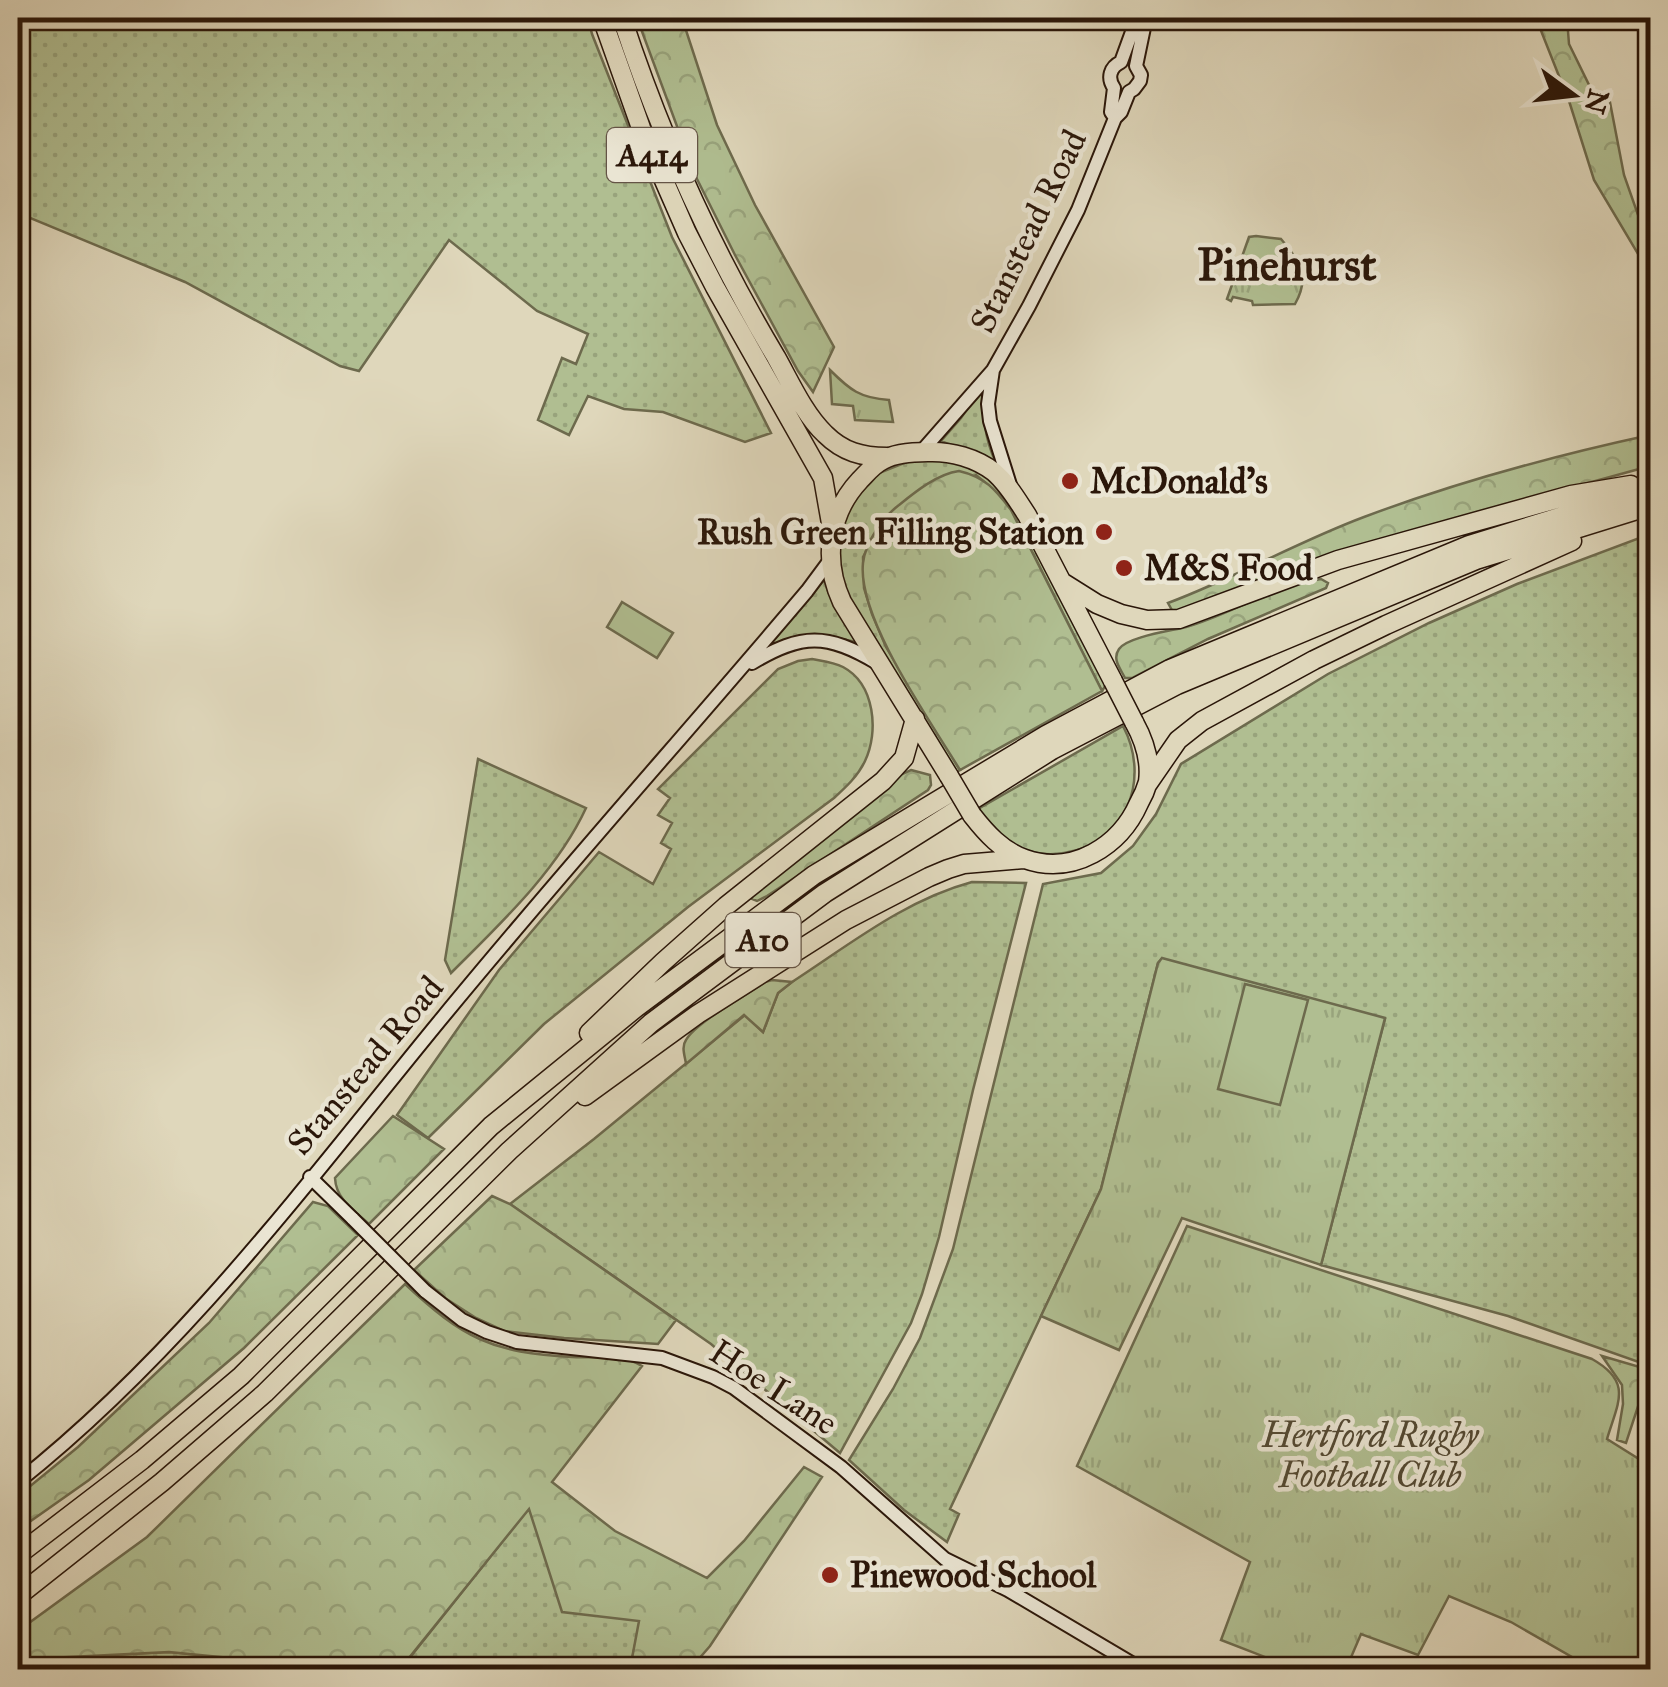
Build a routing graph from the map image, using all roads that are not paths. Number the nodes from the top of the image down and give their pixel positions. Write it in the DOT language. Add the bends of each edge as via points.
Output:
graph roads {
  1 [pos="602,18"];
  2 [pos="622,18"];
  3 [pos="1137,18"];
  4 [pos="1146,18"];
  5 [pos="1121,62"];
  6 [pos="1136,66"];
  7 [pos="1114,88"];
  8 [pos="1129,92"];
  9 [pos="1116,118"];
  10 [pos="994,370"];
  11 [pos="921,452"];
  12 [pos="888,457"];
  13 [pos="1650,485"];
  14 [pos="1011,490"];
  15 [pos="1650,506"];
  16 [pos="832,529"];
  17 [pos="830,560"];
  18 [pos="1062,581"];
  19 [pos="882,667"];
  20 [pos="741,669"];
  21 [pos="915,719"];
  22 [pos="1147,785"];
  23 [pos="1023,859"];
  24 [pos="491,1126"];
  25 [pos="509,1151"];
  26 [pos="310,1177"];
  27 [pos="18,1482"];
  28 [pos="18,1556"];
  29 [pos="18,1596"];
  30 [pos="1143,1670"];
  1 -- 16 [label="highway, A414" via="687,233 822,478"];
  2 -- 12 [label="highway, A414" via="704,226 812,419 843,448"];
  3 -- 5 [label="main road"];
  4 -- 6 [label="main road"];
  5 -- 6 [label="main road"];
  5 -- 7 [label="main road" via="1110,73"];
  6 -- 8 [label="main road" via="1140,81"];
  7 -- 8 [label="main road"];
  7 -- 9 [label="main road, Stanstead Road"];
  8 -- 9 [label="main road, Stanstead Road"];
  9 -- 10 [label="main road, Stanstead Road" via="1064,237"];
  10 -- 11 [label="main road, Stanstead Road"];
  10 -- 14 [label="main road, Stanstead Road" via="990,421"];
  11 -- 12 [label="highway"];
  11 -- 14 [label="highway" via="969,459"];
  12 -- 16 [label="highway" via="844,499"];
  13 -- 18 [label="highway" via="1571,495 1338,560 1179,619 1121,614"];
  13 -- 24 [label="highway, A10" via="1469,544 1170,669 1046,735 814,875"];
  14 -- 18 [label="highway"];
  15 -- 22 [label="highway" via="1386,625 1202,721 1178,740"];
  15 -- 25 [label="highway, A10" via="1476,560 1177,686 1052,750 825,894 651,1023"];
  16 -- 17 [label="highway"];
  17 -- 19 [label="highway" via="842,602"];
  17 -- 20 [label="main road, Stanstead Road"];
  18 -- 22 [label="highway, bridge" via="1134,722 1148,756"];
  19 -- 20 [label="main road, Stanstead Road" via="852,648 822,640 787,645"];
  19 -- 21 [label="highway"];
  20 -- 26 [label="main road, Stanstead Road"];
  21 -- 23 [label="highway, bridge" via="972,815 992,839"];
  21 -- 24 [label="highway" via="904,758 883,781 662,962"];
  22 -- 23 [label="highway" via="1131,821 1097,852 1067,862"];
  23 -- 25 [label="highway" via="948,869 846,920 698,1014"];
  24 -- 28 [label="highway, A10" via="242,1376"];
  25 -- 29 [label="highway, A10" via="264,1394"];
  26 -- 27 [label="main road, Stanstead Road" via="164,1348"];
  26 -- 30 [label="main road, Hoe Lane, bridge" via="462,1320 517,1342 662,1358 713,1377 841,1468 945,1558"];
}
